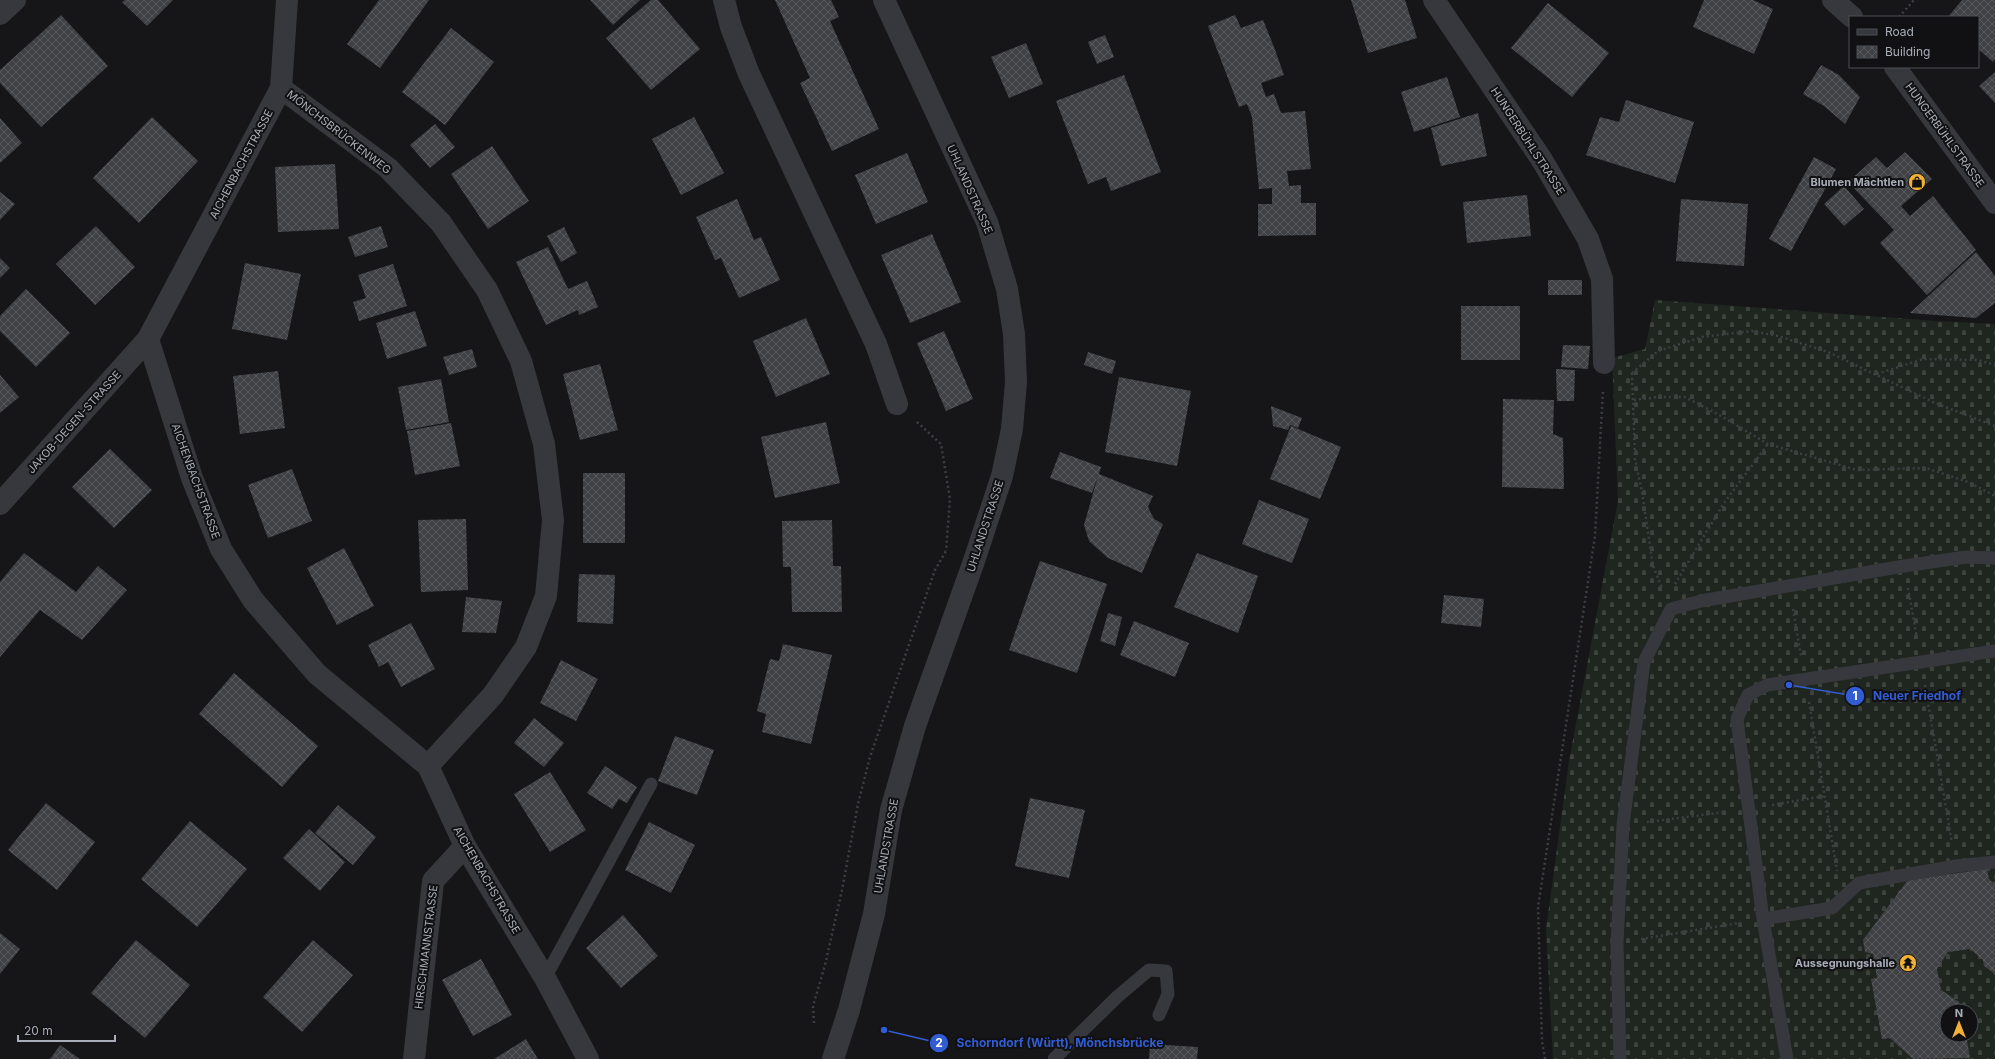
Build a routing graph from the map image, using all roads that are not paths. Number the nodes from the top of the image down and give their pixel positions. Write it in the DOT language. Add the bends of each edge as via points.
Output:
graph roads {
  1 [pos="15,0"];
  2 [pos="287,0"];
  3 [pos="724,0"];
  4 [pos="884,0"];
  5 [pos="1434,0"];
  6 [pos="1833,0"];
  7 [pos="0,14"];
  8 [pos="1851,16"];
  9 [pos="1896,68"];
  10 [pos="281,88"];
  11 [pos="1995,203"];
  12 [pos="148,339"];
  13 [pos="1604,363"];
  14 [pos="897,404"];
  15 [pos="0,504"];
  16 [pos="1995,558"];
  17 [pos="1995,651"];
  18 [pos="428,766"];
  19 [pos="650,784"];
  20 [pos="465,846"];
  21 [pos="1995,862"];
  22 [pos="1763,919"];
  23 [pos="545,978"];
  24 [pos="1160,1014"];
  25 [pos="414,1059"];
  26 [pos="588,1059"];
  27 [pos="833,1059"];
  28 [pos="1054,1059"];
  29 [pos="1620,1059"];
  30 [pos="1787,1059"];
  1 -- 7 [label="street"];
  2 -- 10 [label="street, AICHENBACHSTRASSE"];
  3 -- 14 [label="street" via="731,27 749,74 876,344"];
  4 -- 27 [label="street, UHLANDSTRASSE" via="987,222 1007,289 1014,334 1016,382 1012,429 1002,476 910,741 891,810 874,914 849,1010"];
  5 -- 13 [label="street, HUNGERBÜHLSTRASSE" via="1542,160 1588,239 1602,279"];
  6 -- 8 [label="street"];
  9 -- 11 [label="street, HUNGERBÜHLSTRASSE"];
  10 -- 12 [label="street, AICHENBACHSTRASSE"];
  10 -- 18 [label="street, MÖNCHSBRÜCKENWEG" via="388,168 441,223 487,290 521,361 544,444 553,520 546,596 526,647 497,689"];
  12 -- 15 [label="street, JAKOB-DEGEN-STRASSE"];
  12 -- 18 [label="street, AICHENBACHSTRASSE" via="192,478 221,549 253,600 317,674"];
  16 -- 29 [label="lane" via="1966,558 1904,566 1702,601 1669,603 1644,662 1623,825 1617,943"];
  17 -- 22 [label="lane" via="1766,685 1748,695 1737,719"];
  18 -- 20 [label="street, AICHENBACHSTRASSE"];
  19 -- 23 [label="lane"];
  20 -- 23 [label="street, AICHENBACHSTRASSE"];
  20 -- 25 [label="street, HIRSCHMANNSTRASSE" via="433,881"];
  21 -- 22 [label="lane" via="1859,883 1832,908"];
  22 -- 30 [label="lane"];
  23 -- 26 [label="street, AICHENBACHSTRASSE"];
  24 -- 28 [label="lane" via="1168,994 1166,971 1149,970 1117,997"];
}
